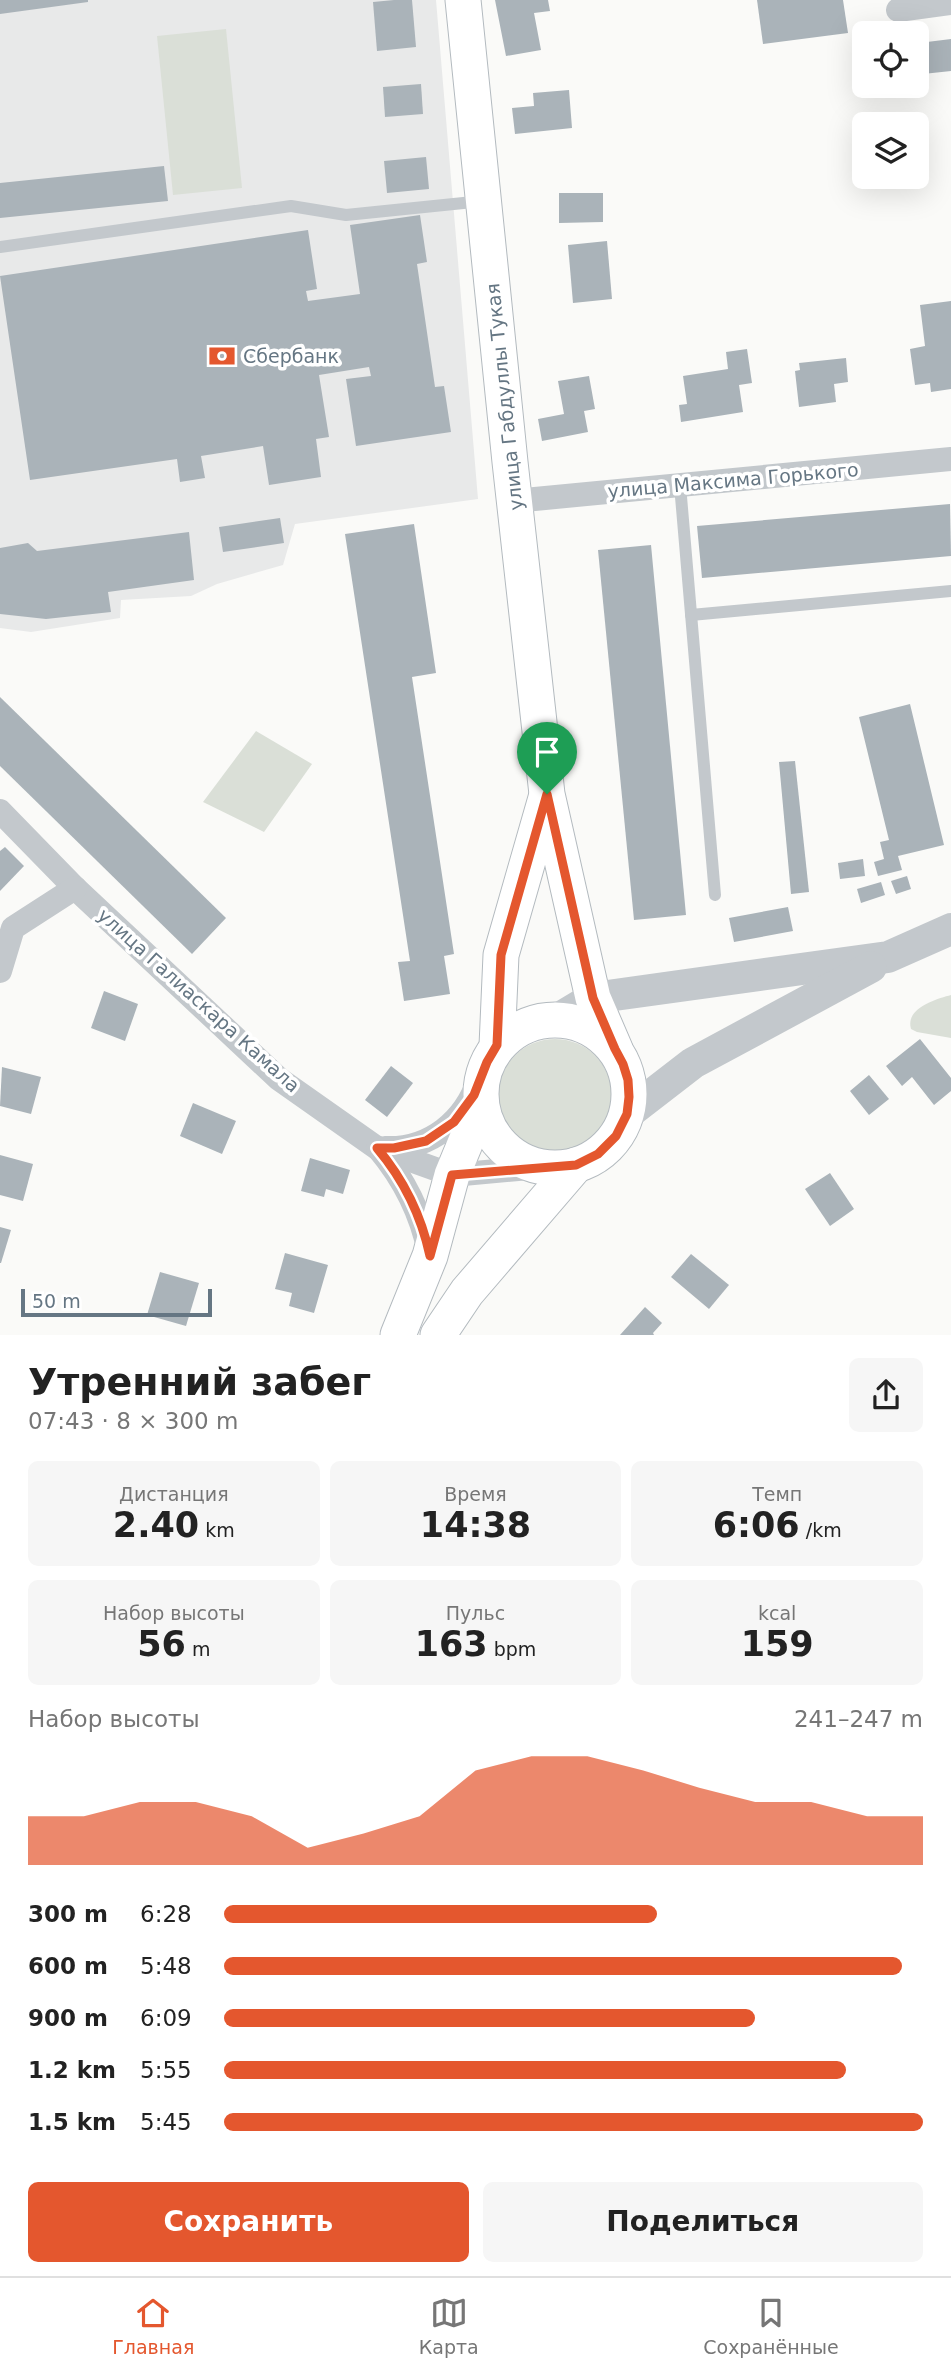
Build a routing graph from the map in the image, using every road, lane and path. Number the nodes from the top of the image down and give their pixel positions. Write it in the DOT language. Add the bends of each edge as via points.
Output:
graph roads {
  1 [pos="463,0"];
  2 [pos="951,3"];
  3 [pos="898,10"];
  4 [pos="483,201"];
  5 [pos="0,247"];
  6 [pos="951,459"];
  7 [pos="680,485"];
  8 [pos="514,500"];
  9 [pos="951,591"];
  10 [pos="691,615"];
  11 [pos="547,794"];
  12 [pos="0,811"];
  13 [pos="75,888"];
  14 [pos="715,895"];
  15 [pos="6,927"];
  16 [pos="951,929"];
  17 [pos="888,957"];
  18 [pos="0,971"];
  19 [pos="593,998"];
  20 [pos="558,1019"];
  21 [pos="497,1045"];
  22 [pos="615,1049"];
  23 [pos="480,1092"];
  24 [pos="627,1114"];
  25 [pos="377,1148"];
  26 [pos="576,1165"];
  27 [pos="540,1167"];
  28 [pos="452,1175"];
  29 [pos="430,1256"];
  30 [pos="398,1335"];
  31 [pos="438,1335"];
  1 -- 4 [label="main road, улица Габдуллы Тукая"];
  2 -- 3 [label="street"];
  4 -- 5 [label="lane" via="346,215 291,206"];
  4 -- 8 [label="main road, улица Габдуллы Тукая"];
  6 -- 7 [label="street, улица Максима Горького"];
  7 -- 8 [label="street, улица Максима Горького"];
  7 -- 10 [label="lane"];
  8 -- 11 [label="main road, улица Габдуллы Тукая"];
  9 -- 10 [label="lane"];
  10 -- 14 [label="lane"];
  11 -- 19 [label="main road, улица Габдуллы Тукая"];
  11 -- 21 [label="main road, улица Габдуллы Тукая" via="501,955"];
  12 -- 13 [label="street, улица Галиаскара Камала"];
  13 -- 15 [label="street"];
  13 -- 25 [label="street, улица Галиаскара Камала" via="279,1079"];
  15 -- 18 [label="street"];
  16 -- 17 [label="street"];
  17 -- 19 [label="street"];
  17 -- 24 [label="street" via="693,1063"];
  19 -- 20 [label="street"];
  19 -- 22 [label="main road, улица Габдуллы Тукая"];
  20 -- 21 [label="main road" via="536,1021"];
  20 -- 22 [label="main road" via="580,1023"];
  21 -- 23 [label="main road"];
  22 -- 24 [label="main road" via="628,1080"];
  23 -- 25 [label="street" via="441,1133 411,1146"];
  23 -- 27 [label="main road" via="488,1127 501,1145"];
  23 -- 28 [label="main road"];
  24 -- 26 [label="main road" via="616,1136 598,1154"];
  25 -- 28 [label="street, улица Галиаскара Камала"];
  25 -- 29 [label="street" via="411,1198"];
  26 -- 27 [label="main road"];
  26 -- 31 [label="main road" via="467,1292"];
  27 -- 28 [label="street, улица Галиаскара Камала"];
  28 -- 29 [label="main road"];
  29 -- 30 [label="main road"];
}
